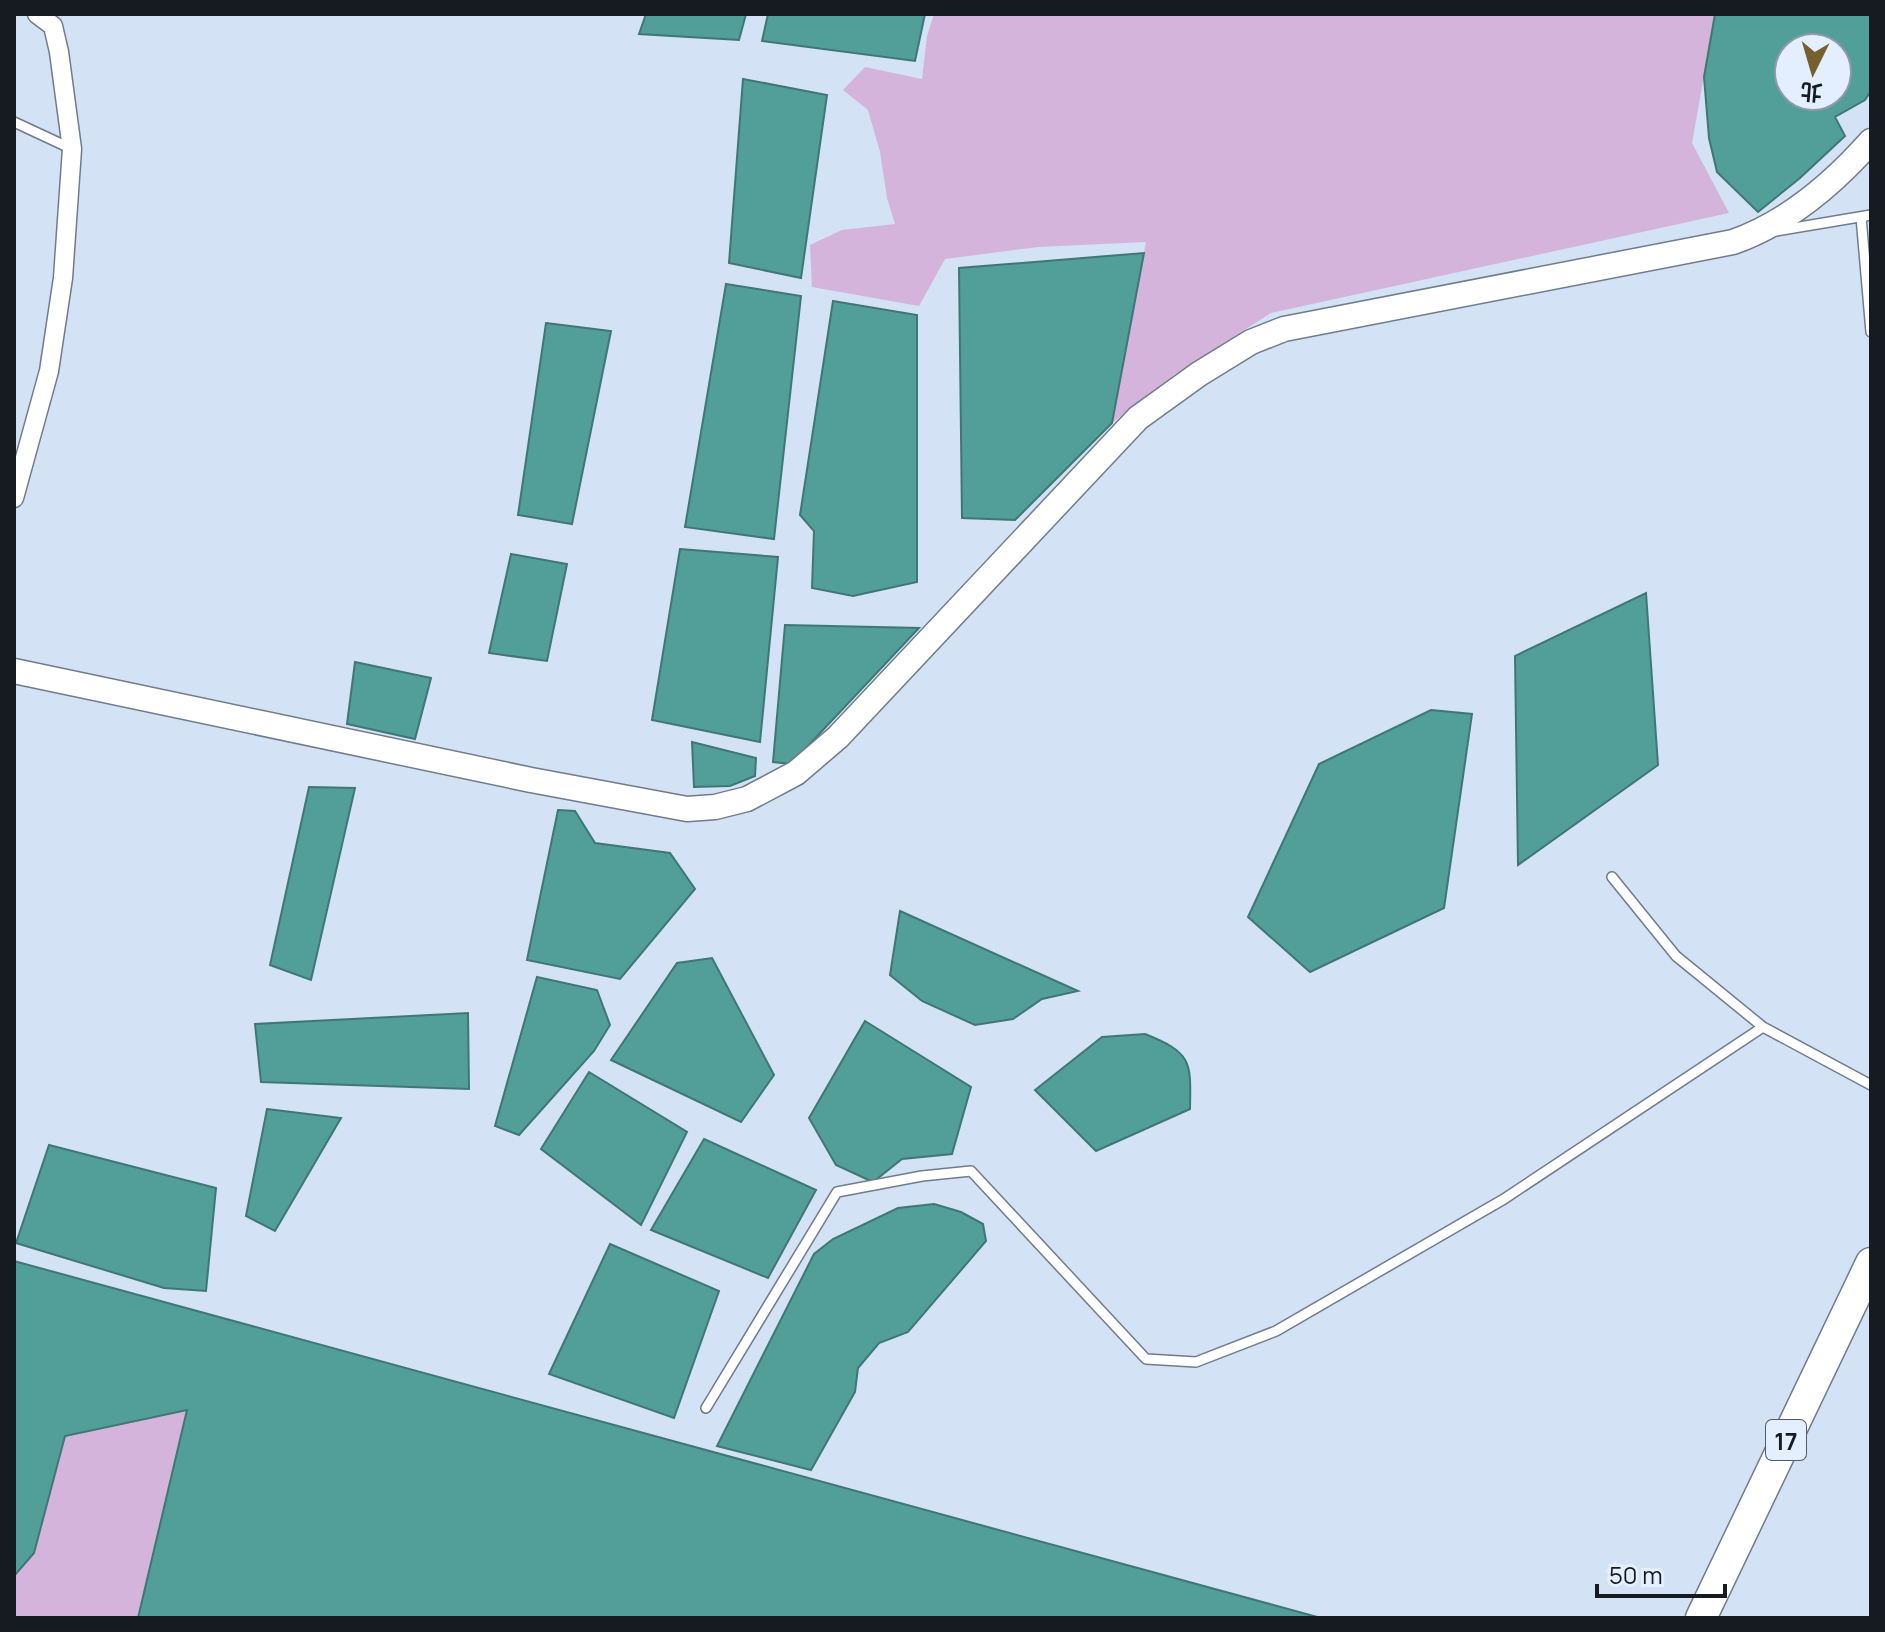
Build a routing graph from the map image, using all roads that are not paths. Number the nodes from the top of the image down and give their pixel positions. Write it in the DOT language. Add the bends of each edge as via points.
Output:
graph roads {
  1 [pos="37,14"];
  2 [pos="14,122"];
  3 [pos="1871,141"];
  4 [pos="72,149"];
  5 [pos="1866,216"];
  6 [pos="1758,233"];
  7 [pos="1871,332"];
  8 [pos="14,498"];
  9 [pos="14,671"];
  10 [pos="1612,877"];
  11 [pos="1763,1027"];
  12 [pos="1871,1085"];
  13 [pos="1871,1263"];
  14 [pos="706,1408"];
  15 [pos="1701,1618"];
  1 -- 4 [label="street" via="53,26"];
  2 -- 4 [label="lane"];
  3 -- 6 [label="street" via="1824,188"];
  4 -- 8 [label="street" via="63,278 49,371"];
  5 -- 6 [label="lane"];
  5 -- 7 [label="lane"];
  6 -- 9 [label="street" via="1607,268 1284,329 1251,342 1138,418 838,737 796,773 747,799 687,809"];
  10 -- 11 [label="lane" via="1676,956"];
  11 -- 12 [label="lane"];
  11 -- 14 [label="lane" via="1504,1199 1276,1331 1196,1362 1146,1359 971,1171 837,1192"];
  13 -- 15 [label="main road, 17"];
}
